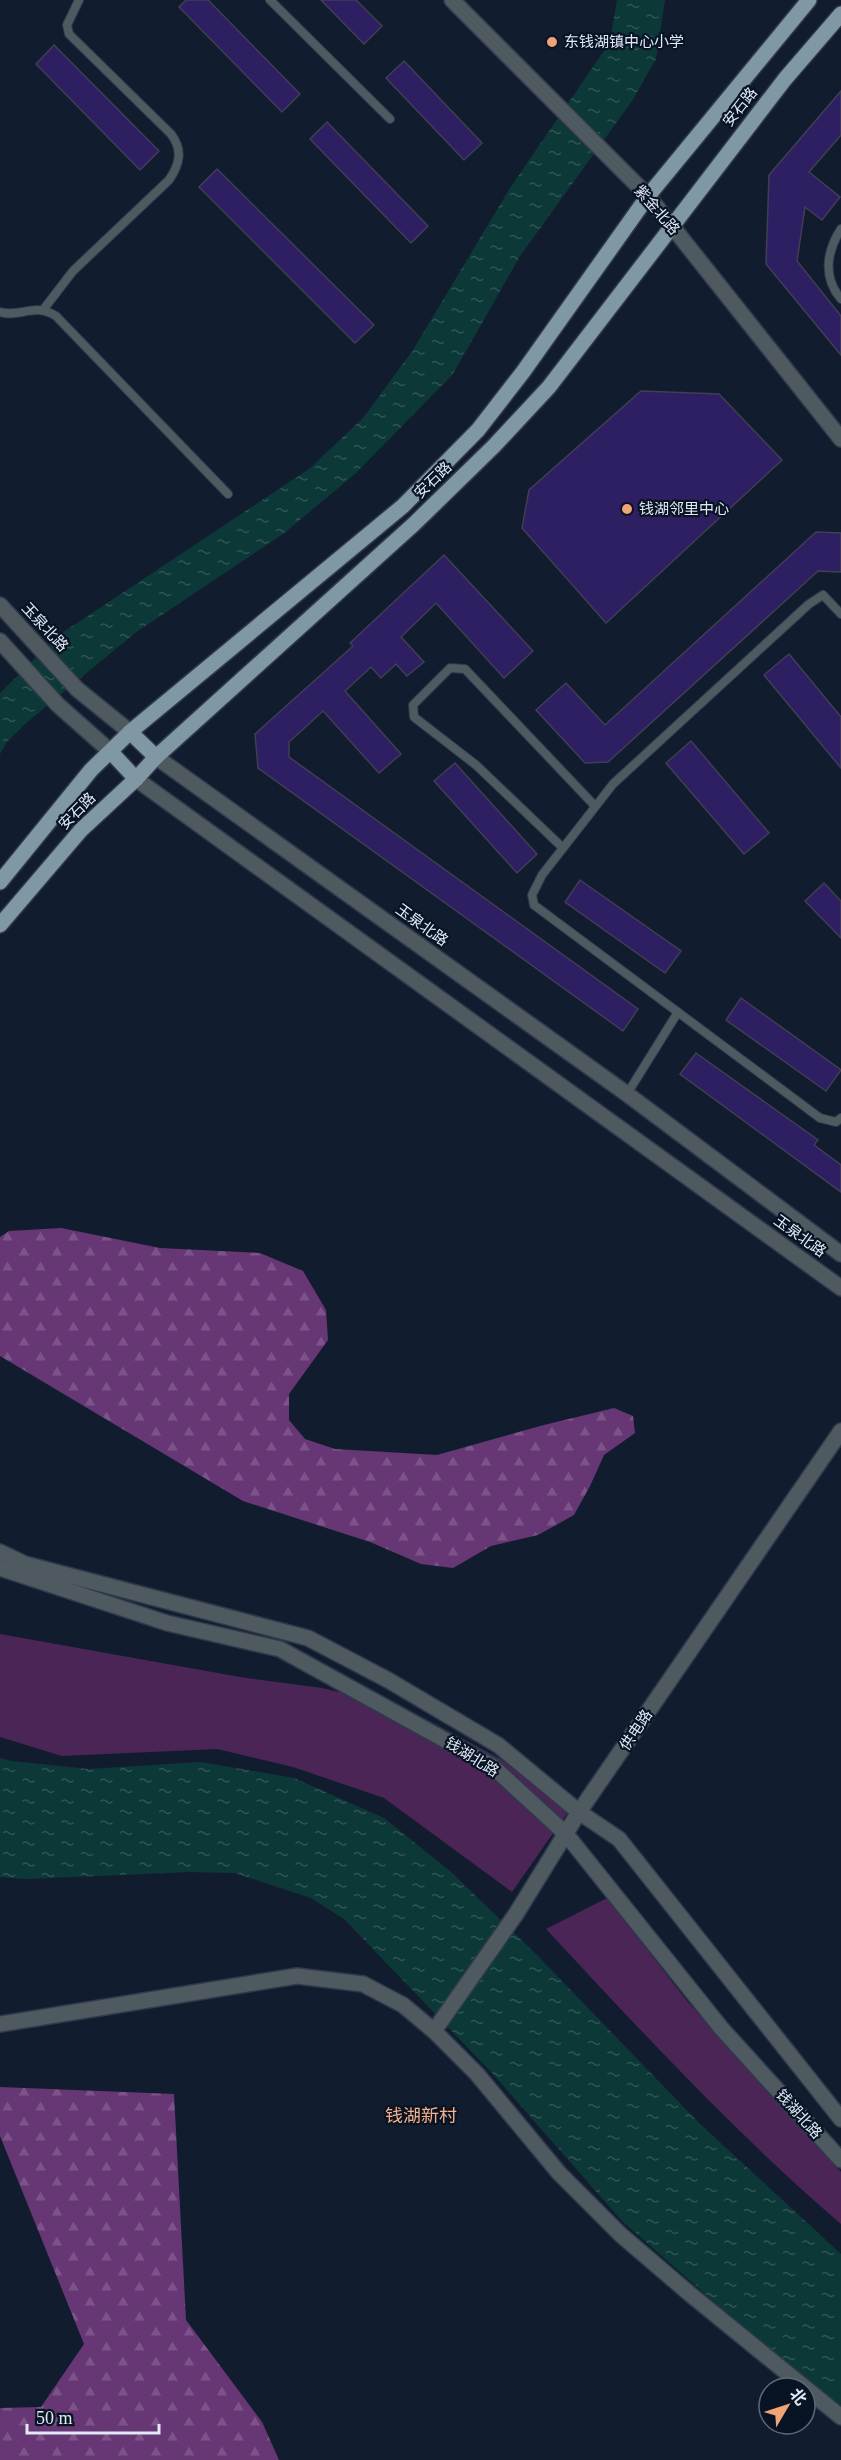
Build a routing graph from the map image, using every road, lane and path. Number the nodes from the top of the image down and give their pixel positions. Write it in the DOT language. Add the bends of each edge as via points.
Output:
graph roads {
  1 [pos="79,0"];
  2 [pos="270,0"];
  3 [pos="452,0"];
  4 [pos="809,0"];
  5 [pos="841,14"];
  6 [pos="390,119"];
  7 [pos="648,196"];
  8 [pos="671,225"];
  9 [pos="841,230"];
  10 [pos="841,299"];
  11 [pos="44,310"];
  12 [pos="0,312"];
  13 [pos="841,439"];
  14 [pos="228,494"];
  15 [pos="0,605"];
  16 [pos="841,614"];
  17 [pos="0,641"];
  18 [pos="130,732"];
  19 [pos="111,752"];
  20 [pos="156,757"];
  21 [pos="136,779"];
  22 [pos="596,806"];
  23 [pos="563,848"];
  24 [pos="0,882"];
  25 [pos="0,926"];
  26 [pos="678,1012"];
  27 [pos="627,1094"];
  28 [pos="841,1118"];
  29 [pos="841,1254"];
  30 [pos="841,1288"];
  31 [pos="841,1431"];
  32 [pos="0,1552"];
  33 [pos="0,1568"];
  34 [pos="579,1812"];
  35 [pos="566,1834"];
  36 [pos="0,2024"];
  37 [pos="434,2031"];
  38 [pos="841,2119"];
  39 [pos="841,2160"];
  40 [pos="841,2417"];
  1 -- 11 [label="lane" via="67,25 69,34 171,134 180,153 177,169 169,180 73,271"];
  2 -- 6 [label="lane"];
  3 -- 7 [label="street, 紫金北路"];
  4 -- 7 [label="main road, 安石路"];
  5 -- 8 [label="main road, 安石路"];
  7 -- 8 [label="street, 紫金北路"];
  7 -- 18 [label="main road, 安石路" via="478,430 403,506"];
  8 -- 13 [label="street, 紫金北路"];
  8 -- 20 [label="main road, 安石路" via="549,387 494,446 414,524"];
  9 -- 10 [label="lane" via="833,241 828,262 829,277"];
  11 -- 12 [label="lane"];
  11 -- 14 [label="lane" via="56,316"];
  15 -- 18 [label="street, 玉泉北路" via="77,689"];
  16 -- 22 [label="lane" via="824,595 809,604 613,784"];
  17 -- 19 [label="street, 玉泉北路" via="58,705"];
  18 -- 19 [label="main road, 安石路"];
  18 -- 20 [label="main road, 玉泉北路"];
  19 -- 21 [label="main road, 玉泉北路"];
  19 -- 24 [label="main road, 安石路" via="91,770"];
  20 -- 21 [label="main road, 安石路"];
  20 -- 27 [label="street, 玉泉北路"];
  21 -- 25 [label="main road, 安石路" via="81,830"];
  21 -- 30 [label="street, 玉泉北路"];
  22 -- 23 [label="lane"];
  22 -- 23 [label="lane" via="465,669 450,668 413,705 414,717 476,765"];
  23 -- 26 [label="lane" via="542,875 532,895 534,905"];
  26 -- 27 [label="lane"];
  26 -- 28 [label="lane" via="820,1118 836,1122"];
  27 -- 29 [label="street, 玉泉北路"];
  31 -- 34 [label="street, 供电路"];
  32 -- 34 [label="street, 钱湖北路" via="25,1564 308,1638 498,1745"];
  33 -- 35 [label="street, 钱湖北路" via="167,1623 279,1649 492,1766"];
  34 -- 35 [label="street, 供电路"];
  34 -- 38 [label="street, 钱湖北路" via="619,1839"];
  35 -- 37 [label="street, 供电路"];
  35 -- 39 [label="street, 钱湖北路" via="722,2029"];
  36 -- 37 [label="street" via="297,1976 363,1984 403,2005"];
  37 -- 40 [label="street" via="477,2074 559,2173 621,2235"];
}
